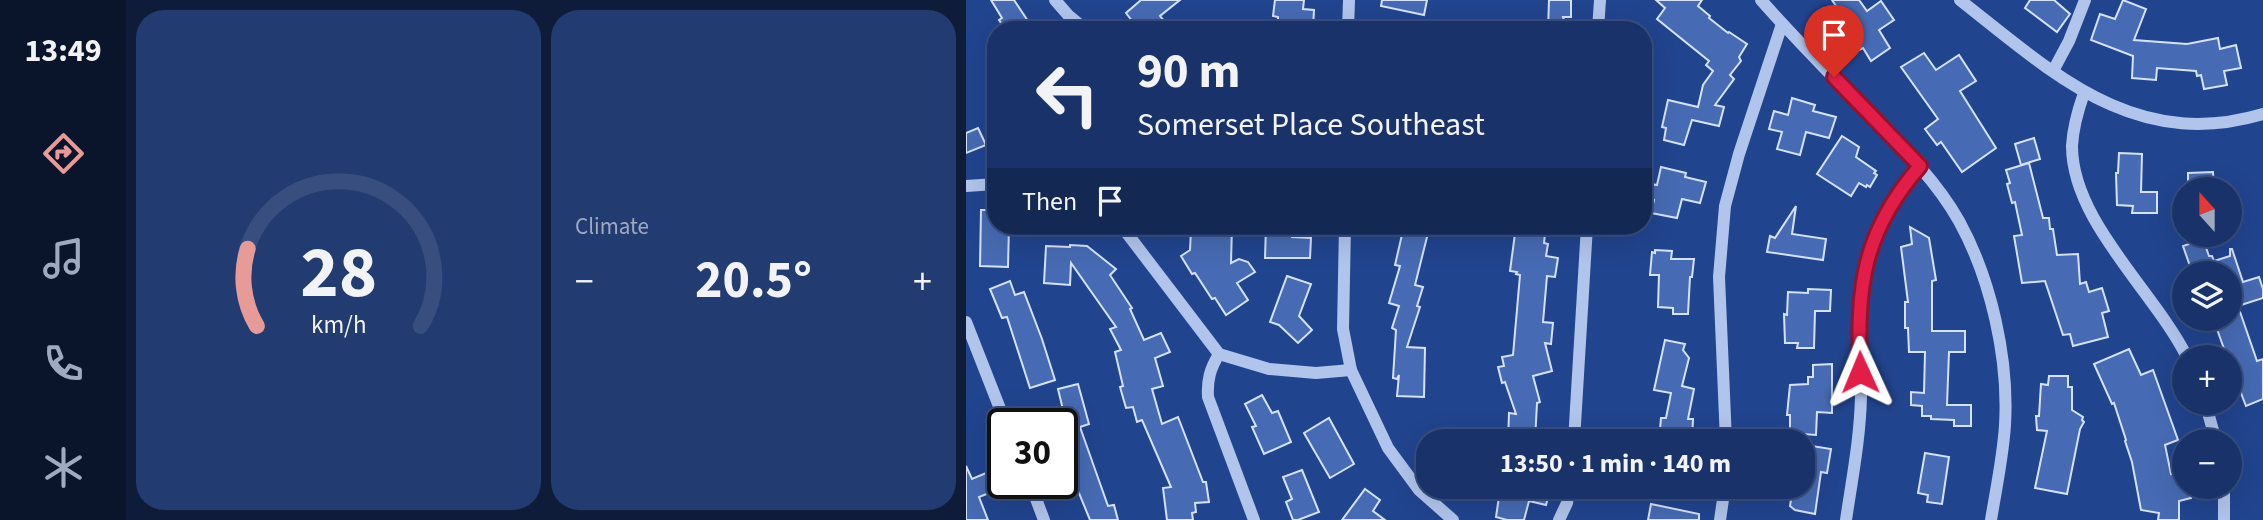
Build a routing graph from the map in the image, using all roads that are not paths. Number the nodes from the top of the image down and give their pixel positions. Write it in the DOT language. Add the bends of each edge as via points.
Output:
graph roads {
  1 [pos="1055,0"];
  2 [pos="1349,0"];
  3 [pos="1600,0"];
  4 [pos="1761,0"];
  5 [pos="1960,0"];
  6 [pos="2085,0"];
  7 [pos="1075,21"];
  8 [pos="1348,21"];
  9 [pos="1599,21"];
  10 [pos="1782,24"];
  11 [pos="2053,71"];
  12 [pos="2084,93"];
  13 [pos="2263,114"];
  14 [pos="1920,166"];
  15 [pos="987,185"];
  16 [pos="966,186"];
  17 [pos="1128,235"];
  18 [pos="1345,235"];
  19 [pos="1586,235"];
  20 [pos="966,322"];
  21 [pos="2180,345"];
  22 [pos="1219,354"];
  23 [pos="1351,370"];
  24 [pos="1000,408"];
  25 [pos="1575,429"];
  26 [pos="1726,429"];
  27 [pos="1036,499"];
  28 [pos="1567,499"];
  29 [pos="1723,499"];
  30 [pos="2224,499"];
  31 [pos="1044,520"];
  32 [pos="1254,520"];
  33 [pos="1452,520"];
  34 [pos="1559,520"];
  35 [pos="1720,520"];
  36 [pos="1846,520"];
  37 [pos="1991,520"];
  38 [pos="2224,520"];
  1 -- 7 [label="street"];
  2 -- 8 [label="street"];
  3 -- 9 [label="street"];
  4 -- 10 [label="street"];
  5 -- 11 [label="street"];
  6 -- 11 [label="street"];
  10 -- 14 [label="street"];
  10 -- 26 [label="street" via="1725,206 1720,277"];
  11 -- 12 [label="street"];
  12 -- 13 [label="street" via="2140,117 2181,125 2217,125"];
  12 -- 21 [label="street" via="2072,145 2082,196"];
  14 -- 36 [label="street" via="1885,213 1863,277 1859,306 1861,397"];
  14 -- 37 [label="street" via="1958,219 1995,316 2005,425"];
  15 -- 16 [label="street"];
  17 -- 22 [label="street"];
  18 -- 23 [label="street" via="1343,329"];
  19 -- 25 [label="street"];
  20 -- 24 [label="street"];
  22 -- 23 [label="street" via="1269,369"];
  22 -- 32 [label="street" via="1209,371 1208,397"];
  23 -- 33 [label="street" via="1388,448 1419,489"];
  27 -- 31 [label="street"];
  28 -- 34 [label="street"];
  29 -- 35 [label="street"];
  30 -- 38 [label="street"];
}
